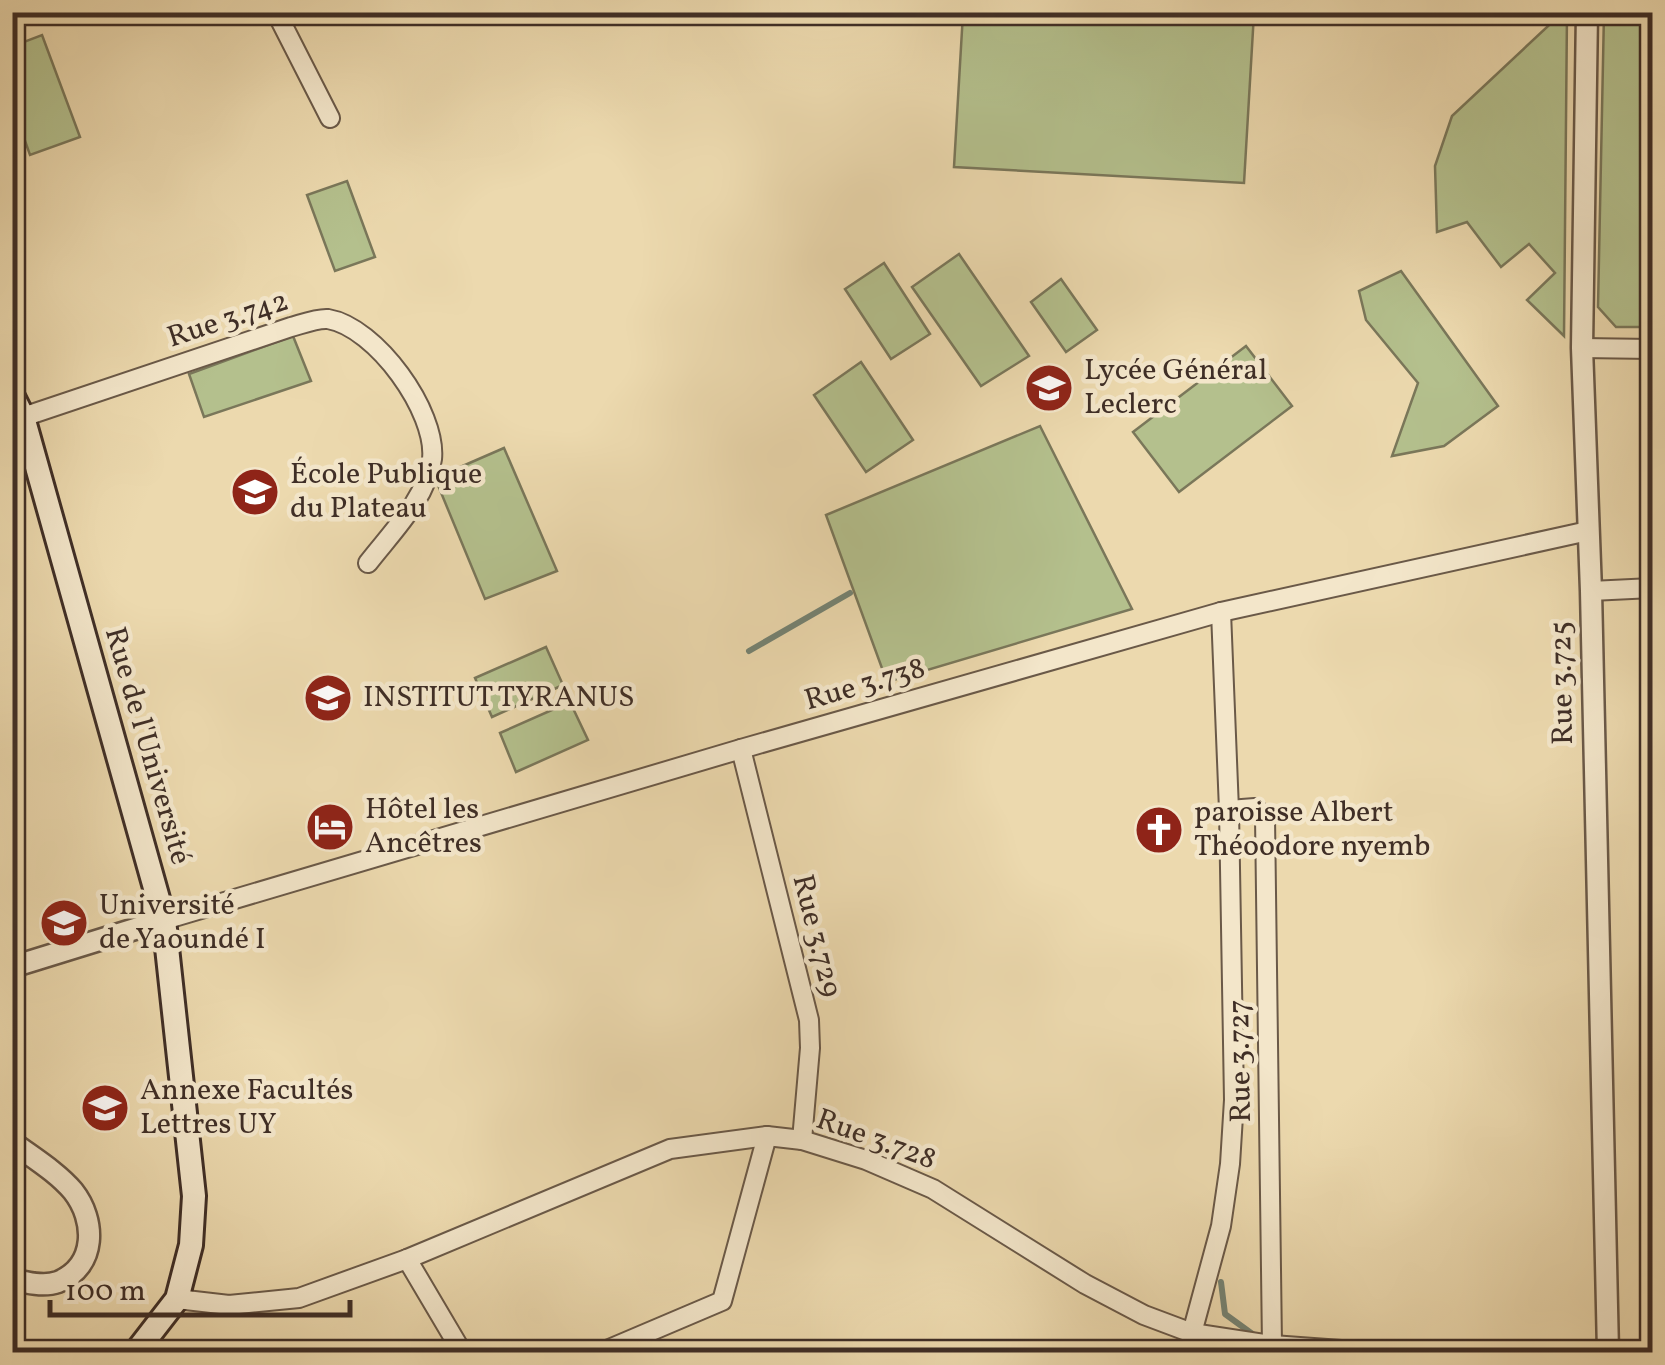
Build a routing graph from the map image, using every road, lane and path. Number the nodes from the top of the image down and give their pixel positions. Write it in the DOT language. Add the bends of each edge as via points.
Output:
graph roads {
  1 [pos="276,12"];
  2 [pos="1587,12"];
  3 [pos="330,118"];
  4 [pos="1582,348"];
  5 [pos="1652,348"];
  6 [pos="18,406"];
  7 [pos="1588,530"];
  8 [pos="368,563"];
  9 [pos="1652,588"];
  10 [pos="1591,591"];
  11 [pos="1221,612"];
  12 [pos="740,749"];
  13 [pos="1229,810"];
  14 [pos="164,920"];
  15 [pos="12,967"];
  16 [pos="767,1136"];
  17 [pos="802,1140"];
  18 [pos="12,1142"];
  19 [pos="407,1259"];
  20 [pos="12,1279"];
  21 [pos="177,1299"];
  22 [pos="1192,1334"];
  23 [pos="1272,1345"];
  24 [pos="136,1352"];
  25 [pos="462,1352"];
  26 [pos="602,1352"];
  27 [pos="1220,1352"];
  28 [pos="1335,1352"];
  29 [pos="1369,1352"];
  30 [pos="1608,1352"];
  1 -- 3 [label="street"];
  2 -- 4 [label="street, Rue 3.725"];
  4 -- 5 [label="street"];
  4 -- 7 [label="street, Rue 3.725"];
  6 -- 8 [label="street, Rue 3.742" via="326,319 358,331 388,357 420,404 432,456 412,505"];
  6 -- 14 [label="main road, Rue de l'Université"];
  7 -- 10 [label="street, Rue 3.725"];
  7 -- 11 [label="street, Rue 3.738"];
  9 -- 10 [label="street"];
  10 -- 30 [label="street, Rue 3.725"];
  11 -- 12 [label="street, Rue 3.738"];
  11 -- 13 [label="street, Rue 3.727"];
  12 -- 14 [label="street, Rue 3.738"];
  12 -- 17 [label="street, Rue 3.729" via="809,1020"];
  13 -- 22 [label="street, Rue 3.727" via="1230,1164"];
  13 -- 23 [label="street, Rue 3.727" via="1255,808 1265,817"];
  14 -- 15 [label="street"];
  14 -- 21 [label="main road, Rue de l'Université" via="194,1196 191,1245"];
  16 -- 17 [label="street, Rue 3.728"];
  16 -- 19 [label="street, Rue 3.728" via="670,1149"];
  16 -- 26 [label="street" via="722,1301"];
  17 -- 22 [label="street, Rue 3.728" via="933,1189 1084,1284"];
  18 -- 20 [label="street" via="72,1190 91,1234 88,1254 56,1283"];
  19 -- 21 [label="street, Rue 3.728" via="299,1298 229,1305"];
  19 -- 25 [label="street"];
  21 -- 24 [label="main road"];
  22 -- 23 [label="street, Rue 3.728"];
  22 -- 27 [label="street"];
  23 -- 28 [label="street, Rue 3.728"];
  28 -- 29 [label="street, Rue 3.728"];
}
